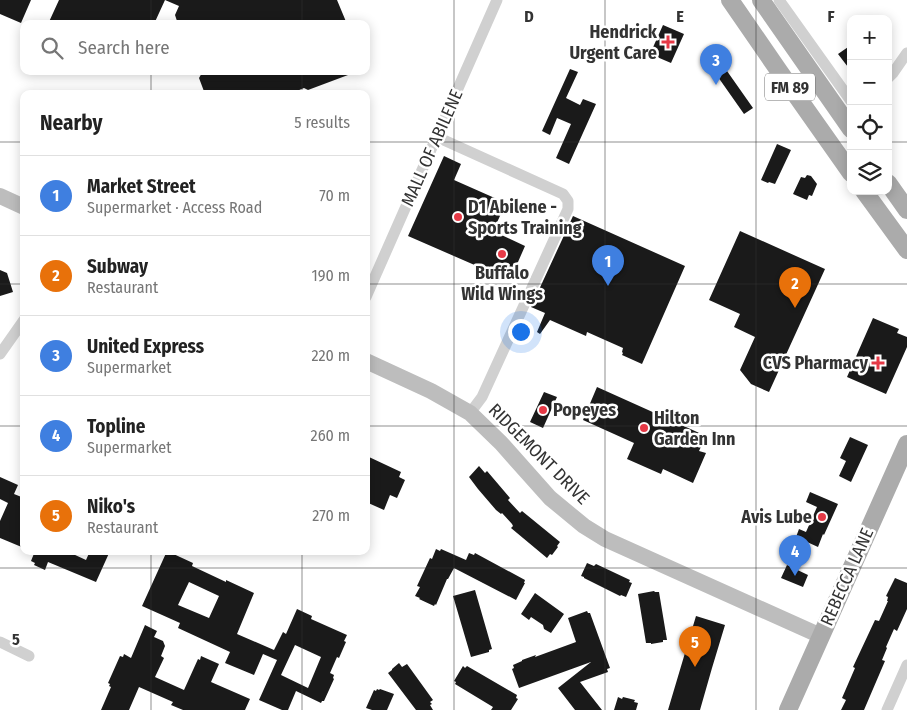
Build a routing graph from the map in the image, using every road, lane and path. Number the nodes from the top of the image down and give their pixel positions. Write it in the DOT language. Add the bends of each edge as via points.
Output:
graph roads {
  1 [pos="497,0"];
  2 [pos="730,0"];
  3 [pos="761,0"];
  4 [pos="779,0"];
  5 [pos="907,53"];
  6 [pos="892,74"];
  7 [pos="847,108"];
  8 [pos="436,137"];
  9 [pos="847,167"];
  10 [pos="892,189"];
  11 [pos="867,195"];
  12 [pos="0,196"];
  13 [pos="20,204"];
  14 [pos="907,210"];
  15 [pos="907,250"];
  16 [pos="370,288"];
  17 [pos="20,326"];
  18 [pos="0,354"];
  19 [pos="370,363"];
  20 [pos="470,413"];
  21 [pos="907,444"];
  22 [pos="821,636"];
  23 [pos="0,642"];
  24 [pos="29,656"];
  25 [pos="907,666"];
  26 [pos="788,710"];
  27 [pos="887,710"];
  1 -- 8 [label="street, MALL OF ABILENE"];
  2 -- 9 [label="main road, FM 89"];
  3 -- 7 [label="main road, FM 89"];
  4 -- 7 [label="street"];
  5 -- 6 [label="street"];
  8 -- 16 [label="street, MALL OF ABILENE"];
  8 -- 20 [label="street" via="563,194 568,201 568,209 482,397"];
  10 -- 14 [label="main road"];
  11 -- 15 [label="main road"];
  12 -- 13 [label="street"];
  17 -- 18 [label="street"];
  19 -- 20 [label="street, RIDGEMONT DRIVE"];
  20 -- 22 [label="street, RIDGEMONT DRIVE" via="502,443 550,498 584,526 605,539"];
  21 -- 22 [label="main road, REBECCA LANE"];
  22 -- 26 [label="main road, REBECCA LANE"];
  23 -- 24 [label="street"];
  25 -- 27 [label="street"];
}
